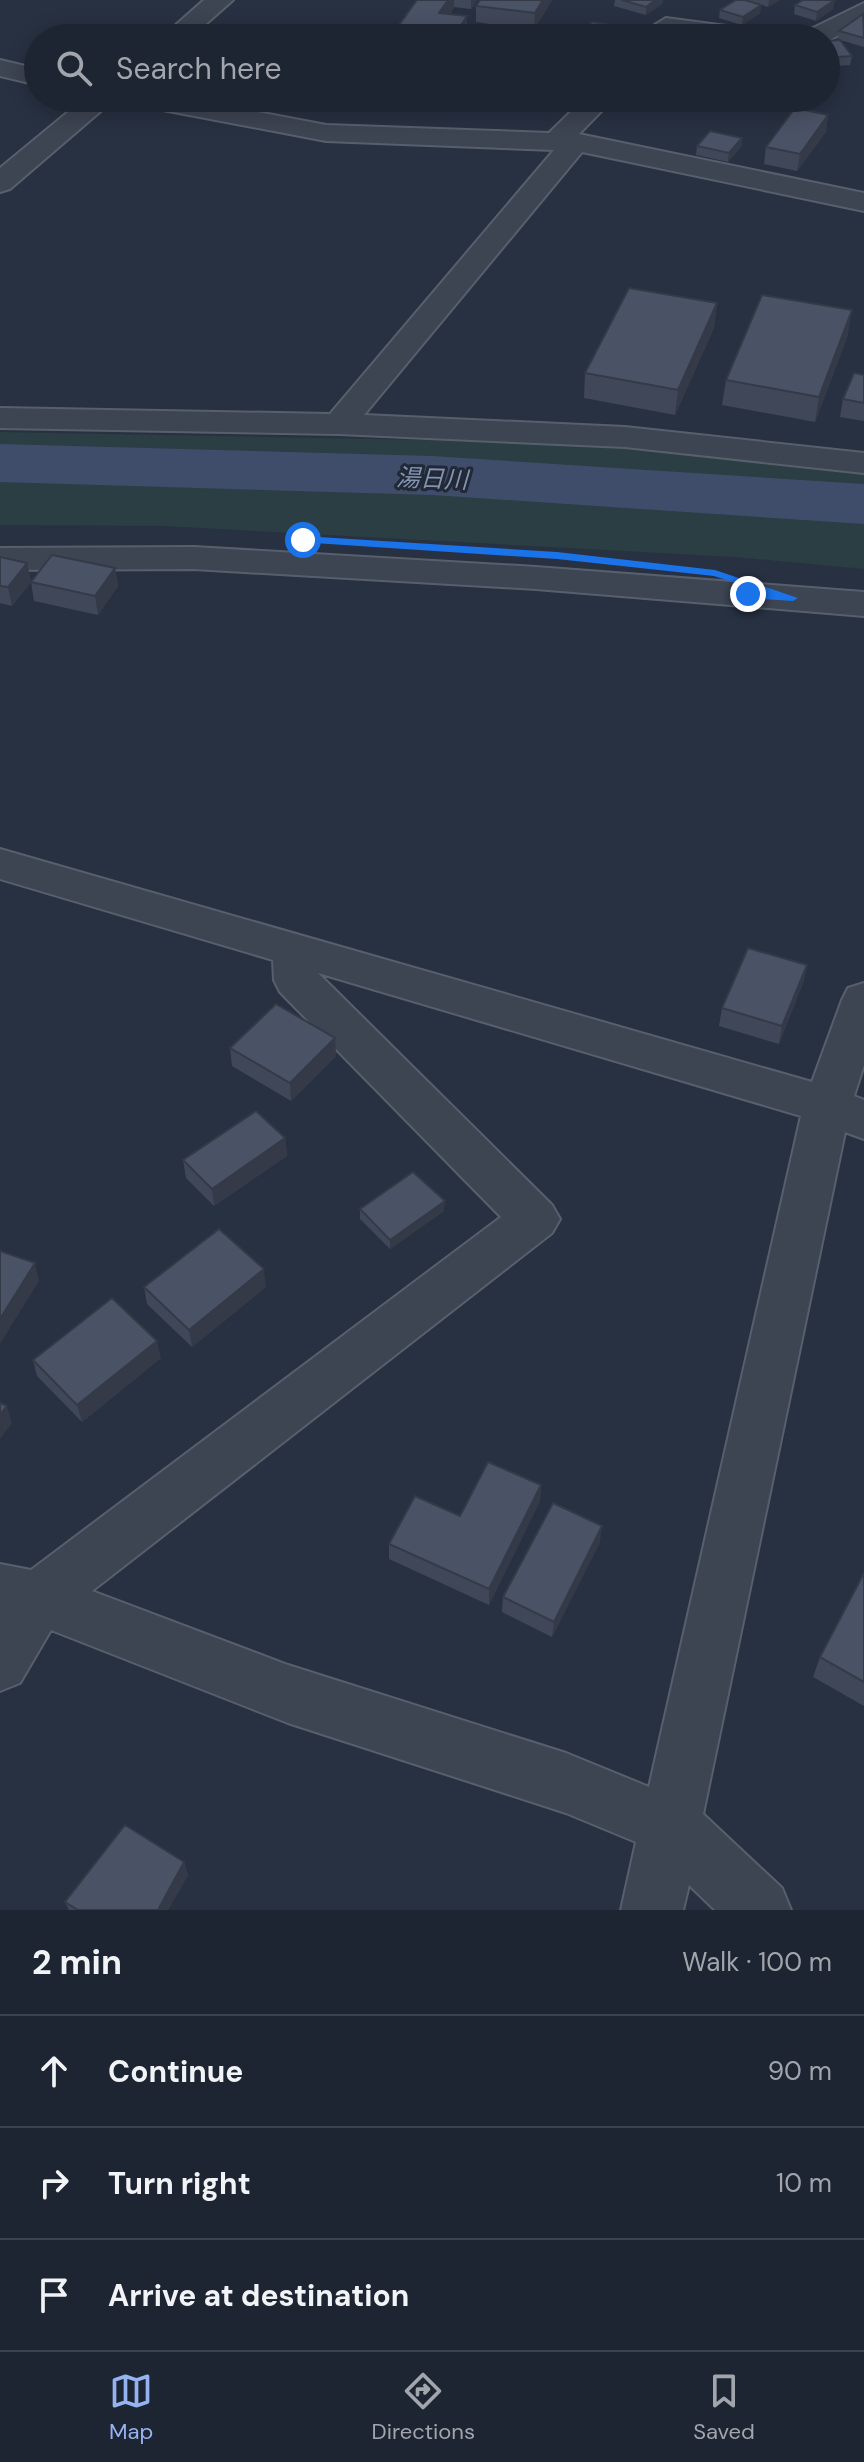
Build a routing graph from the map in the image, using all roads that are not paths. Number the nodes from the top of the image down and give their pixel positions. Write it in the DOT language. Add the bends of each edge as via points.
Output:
graph roads {
  1 [pos="220,0"];
  2 [pos="690,7"];
  3 [pos="864,11"];
  4 [pos="191,24"];
  5 [pos="670,24"];
  6 [pos="840,24"];
  7 [pos="0,68"];
  8 [pos="24,74"];
  9 [pos="85,112"];
  10 [pos="216,112"];
  11 [pos="589,112"];
  12 [pos="566,141"];
  13 [pos="0,183"];
  14 [pos="864,202"];
  15 [pos="0,418"];
  16 [pos="339,424"];
  17 [pos="864,463"];
  18 [pos="0,538"];
  19 [pos="0,559"];
  20 [pos="793,598"];
  21 [pos="864,604"];
  22 [pos="0,864"];
  23 [pos="295,950"];
  24 [pos="864,1000"];
  25 [pos="846,1113"];
  26 [pos="20,1595"];
  27 [pos="0,1663"];
  28 [pos="673,1827"];
  29 [pos="652,1910"];
  30 [pos="760,1910"];
  1 -- 4 [label="street"];
  2 -- 5 [label="street"];
  3 -- 6 [label="street"];
  7 -- 8 [label="street"];
  9 -- 13 [label="street"];
  10 -- 12 [label="street" via="326,133"];
  11 -- 12 [label="street"];
  12 -- 14 [label="street"];
  12 -- 16 [label="street"];
  15 -- 16 [label="street"];
  16 -- 17 [label="street" via="625,437"];
  18 -- 20 [label="street" via="303,540 557,555 715,573"];
  19 -- 20 [label="street" via="194,558"];
  20 -- 21 [label="street"];
  22 -- 23 [label="street"];
  23 -- 25 [label="street"];
  23 -- 26 [label="street" via="296,980 535,1219"];
  24 -- 25 [label="street"];
  25 -- 28 [label="street"];
  26 -- 27 [label="street"];
  26 -- 28 [label="street" via="288,1694 566,1783"];
  28 -- 29 [label="street"];
  28 -- 30 [label="street"];
}
